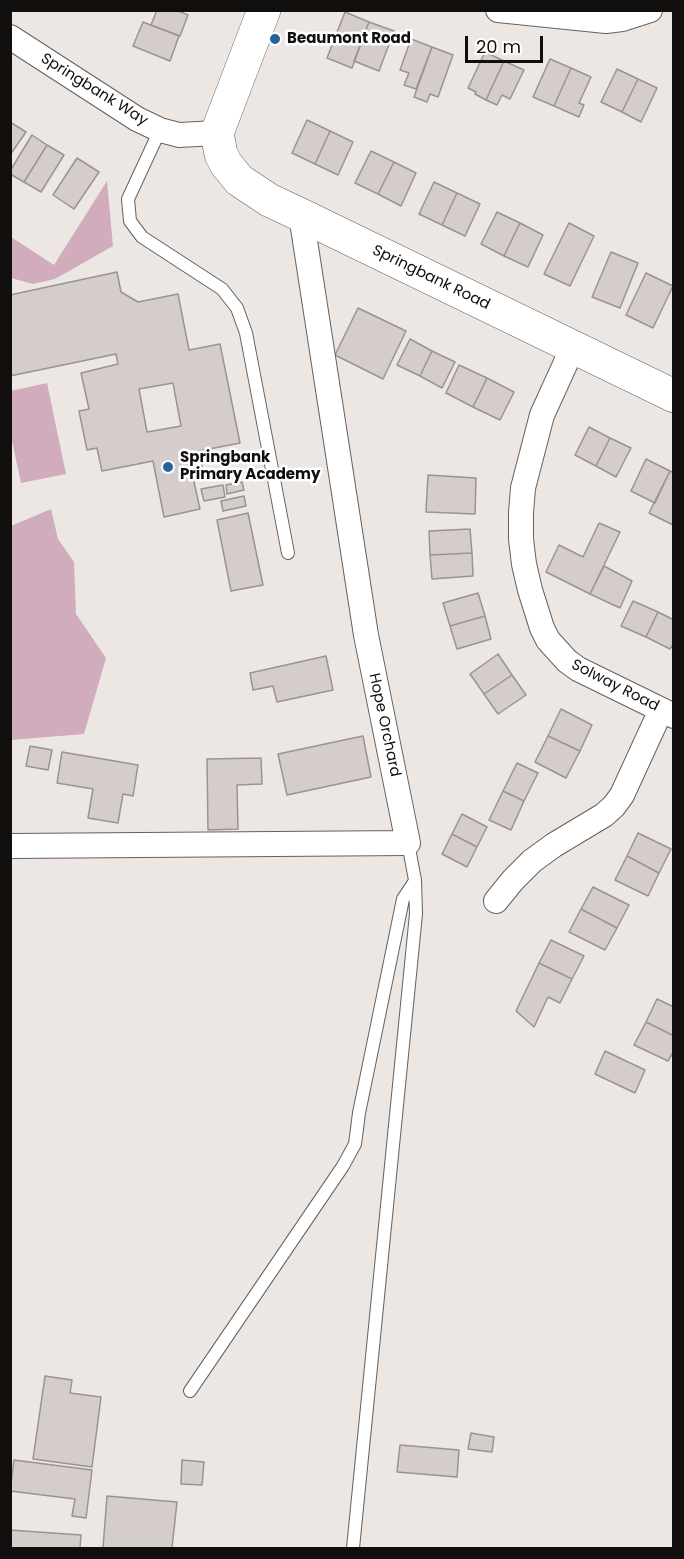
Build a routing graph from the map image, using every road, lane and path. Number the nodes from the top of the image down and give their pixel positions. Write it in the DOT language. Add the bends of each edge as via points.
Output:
graph roads {
  1 [pos="264,10"];
  2 [pos="498,10"];
  3 [pos="650,10"];
  4 [pos="10,37"];
  5 [pos="160,130"];
  6 [pos="217,133"];
  7 [pos="301,215"];
  8 [pos="573,347"];
  9 [pos="674,396"];
  10 [pos="288,554"];
  11 [pos="667,713"];
  12 [pos="408,843"];
  13 [pos="10,846"];
  14 [pos="416,880"];
  15 [pos="496,901"];
  16 [pos="190,1391"];
  17 [pos="353,1548"];
  1 -- 6 [label="street"];
  2 -- 3 [label="street" via="606,21"];
  4 -- 5 [label="street, Springbank Way"];
  5 -- 6 [label="street, Springbank Way" via="179,135"];
  5 -- 10 [label="lane" via="128,199 130,221 142,237 222,289 237,308 246,333"];
  6 -- 7 [label="street, Springbank Road" via="221,154 239,180"];
  7 -- 8 [label="street, Springbank Road"];
  7 -- 12 [label="street, Hope Orchard" via="366,635"];
  8 -- 9 [label="street, Springbank Road"];
  8 -- 11 [label="street, Solway Road" via="542,415 523,488 522,539 530,590 548,640 567,661"];
  11 -- 15 [label="street" via="614,806 532,861"];
  12 -- 13 [label="street"];
  12 -- 14 [label="lane"];
  14 -- 16 [label="lane" via="403,899 355,1144"];
  14 -- 17 [label="lane" via="416,914"];
}
